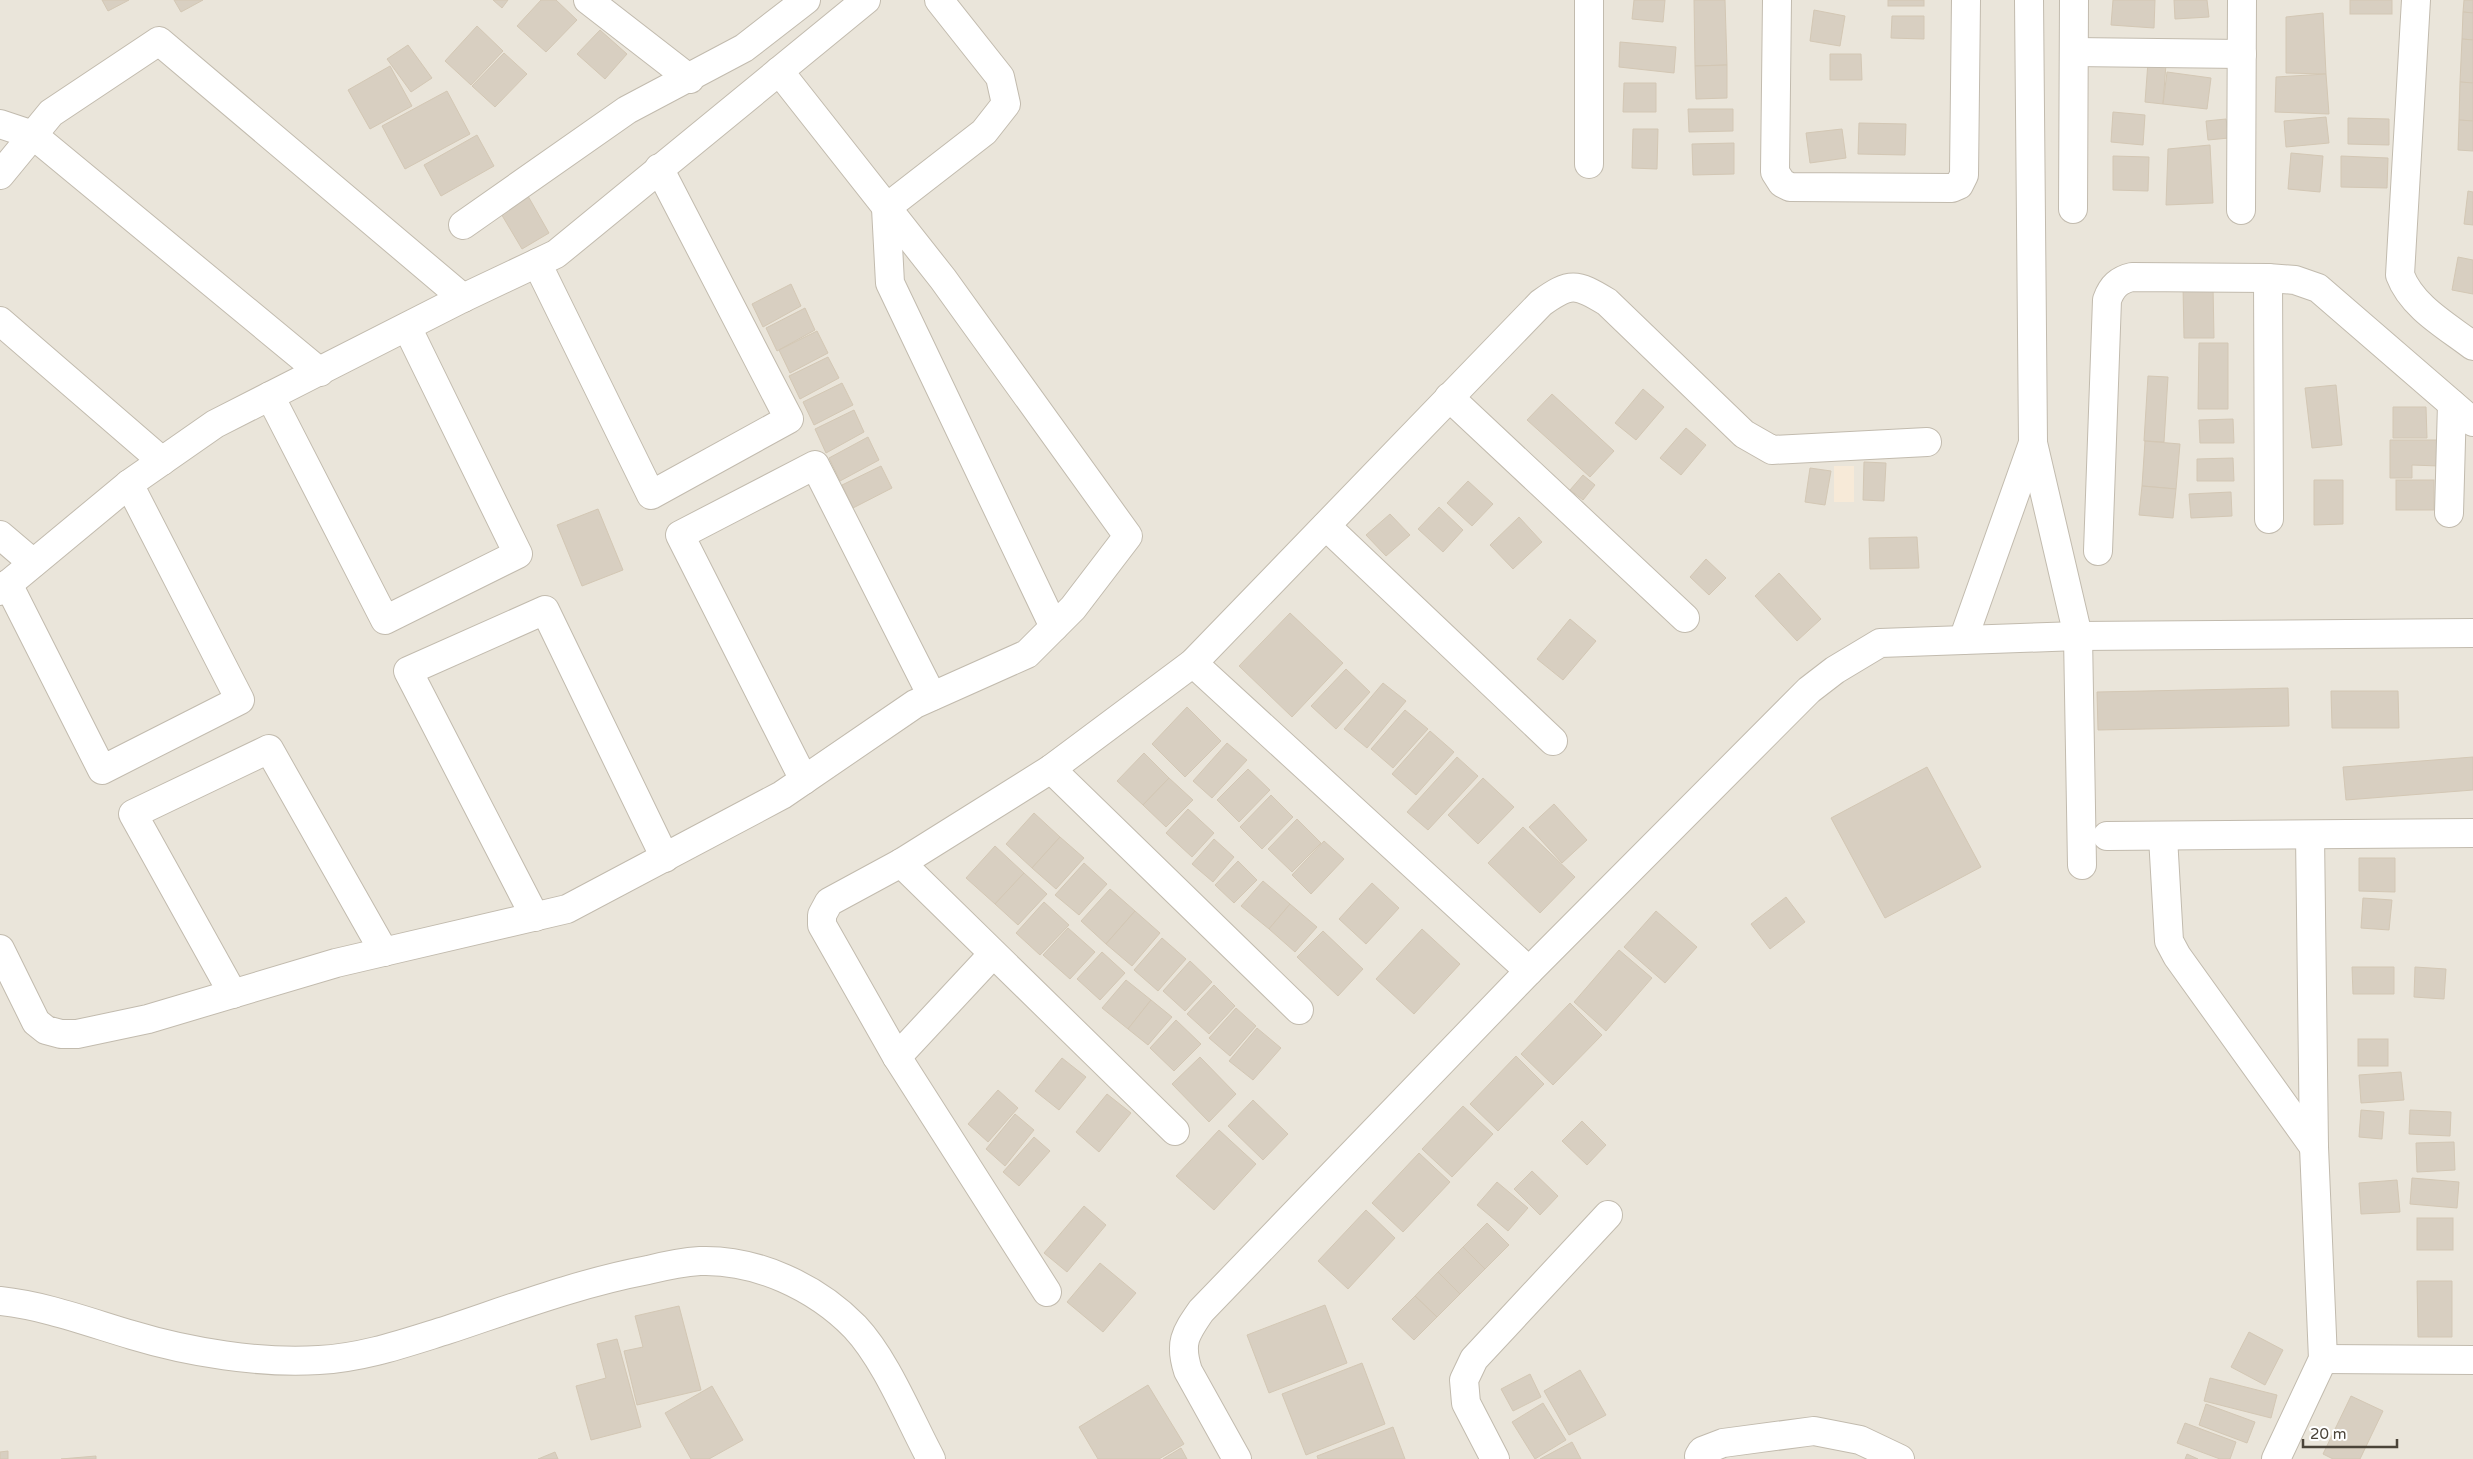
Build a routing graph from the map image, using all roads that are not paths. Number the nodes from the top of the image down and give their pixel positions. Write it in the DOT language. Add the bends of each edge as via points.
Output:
graph roads {
  1 [pos="588,0"];
  2 [pos="806,0"];
  3 [pos="866,0"];
  4 [pos="939,0"];
  5 [pos="1589,0"];
  6 [pos="1777,0"];
  7 [pos="1966,0"];
  8 [pos="2030,0"];
  9 [pos="2074,0"];
  10 [pos="2242,0"];
  11 [pos="2416,0"];
  12 [pos="2074,52"];
  13 [pos="2242,54"];
  14 [pos="779,71"];
  15 [pos="690,78"];
  16 [pos="0,124"];
  17 [pos="32,136"];
  18 [pos="1589,164"];
  19 [pos="659,168"];
  20 [pos="0,175"];
  21 [pos="886,208"];
  22 [pos="2072,209"];
  23 [pos="2241,210"];
  24 [pos="462,224"];
  25 [pos="537,263"];
  26 [pos="2268,278"];
  27 [pos="463,298"];
  28 [pos="0,321"];
  29 [pos="407,327"];
  30 [pos="2473,346"];
  31 [pos="320,372"];
  32 [pos="270,396"];
  33 [pos="1449,397"];
  34 [pos="2452,404"];
  35 [pos="2473,422"];
  36 [pos="1927,442"];
  37 [pos="2033,443"];
  38 [pos="162,461"];
  39 [pos="129,484"];
  40 [pos="2449,513"];
  41 [pos="2269,520"];
  42 [pos="1326,526"];
  43 [pos="0,535"];
  44 [pos="2098,551"];
  45 [pos="33,563"];
  46 [pos="4,588"];
  47 [pos="1685,618"];
  48 [pos="1054,627"];
  49 [pos="2473,633"];
  50 [pos="2078,636"];
  51 [pos="1963,640"];
  52 [pos="1193,663"];
  53 [pos="932,696"];
  54 [pos="1554,741"];
  55 [pos="1052,769"];
  56 [pos="804,780"];
  57 [pos="2473,833"];
  58 [pos="2310,835"];
  59 [pos="2107,836"];
  60 [pos="2163,836"];
  61 [pos="664,858"];
  62 [pos="902,863"];
  63 [pos="2082,865"];
  64 [pos="535,917"];
  65 [pos="0,949"];
  66 [pos="384,952"];
  67 [pos="993,954"];
  68 [pos="1529,971"];
  69 [pos="233,994"];
  70 [pos="1299,1010"];
  71 [pos="897,1057"];
  72 [pos="1175,1131"];
  73 [pos="2314,1147"];
  74 [pos="1608,1215"];
  75 [pos="1047,1292"];
  76 [pos="0,1301"];
  77 [pos="2323,1358"];
  78 [pos="2473,1360"];
  79 [pos="931,1459"];
  80 [pos="1237,1459"];
  81 [pos="1495,1459"];
  82 [pos="1700,1459"];
  83 [pos="1900,1459"];
  84 [pos="2276,1459"];
  1 -- 15 [label="street"];
  2 -- 15 [label="street" via="744,48"];
  3 -- 14 [label="street"];
  4 -- 21 [label="street" via="1000,77 1006,104 984,132"];
  5 -- 18 [label="street"];
  6 -- 7 [label="street" via="1775,172 1782,183 1790,187 1943,188 1960,185 1964,175"];
  8 -- 37 [label="street"];
  9 -- 12 [label="street"];
  10 -- 13 [label="street"];
  11 -- 30 [label="street" via="2400,275 2406,290 2417,302"];
  12 -- 13 [label="street"];
  12 -- 22 [label="street"];
  13 -- 23 [label="street"];
  14 -- 19 [label="street"];
  14 -- 21 [label="street"];
  15 -- 24 [label="street" via="627,110"];
  16 -- 17 [label="street"];
  17 -- 20 [label="street"];
  17 -- 27 [label="street" via="51,113 159,40"];
  17 -- 31 [label="street"];
  19 -- 25 [label="street" via="556,254"];
  19 -- 25 [label="street" via="789,419 651,494"];
  21 -- 48 [label="street" via="890,283"];
  21 -- 48 [label="street" via="943,279 1128,536 1073,608"];
  25 -- 27 [label="street"];
  26 -- 34 [label="street" via="2295,280 2318,288"];
  26 -- 41 [label="street"];
  26 -- 44 [label="street" via="2132,277 2121,279 2110,290 2107,300"];
  27 -- 29 [label="street"];
  28 -- 38 [label="street"];
  29 -- 31 [label="street"];
  29 -- 32 [label="street" via="518,554 385,620"];
  31 -- 32 [label="street"];
  32 -- 38 [label="street" via="214,424"];
  33 -- 36 [label="street" via="1541,303 1561,289 1576,287 1607,302 1744,434 1772,450"];
  33 -- 42 [label="street"];
  33 -- 47 [label="street"];
  34 -- 35 [label="street"];
  34 -- 40 [label="street"];
  37 -- 50 [label="street"];
  37 -- 51 [label="street"];
  38 -- 39 [label="street"];
  39 -- 45 [label="street"];
  39 -- 46 [label="street" via="240,700 102,770"];
  42 -- 52 [label="street"];
  42 -- 54 [label="street"];
  43 -- 45 [label="street"];
  45 -- 46 [label="street"];
  48 -- 53 [label="street" via="1027,654"];
  49 -- 50 [label="street"];
  50 -- 51 [label="street"];
  50 -- 63 [label="street"];
  51 -- 68 [label="street" via="1880,643 1835,670 1810,690"];
  52 -- 55 [label="street"];
  52 -- 68 [label="street"];
  53 -- 56 [label="street" via="915,704"];
  53 -- 56 [label="street" via="814,465 680,535"];
  55 -- 62 [label="street"];
  55 -- 70 [label="street"];
  56 -- 61 [label="street"];
  57 -- 58 [label="street"];
  58 -- 60 [label="street"];
  58 -- 73 [label="street"];
  59 -- 60 [label="street"];
  60 -- 73 [label="street" via="2169,941"];
  61 -- 64 [label="street" via="567,909"];
  61 -- 64 [label="street" via="545,610 408,671"];
  62 -- 67 [label="street"];
  62 -- 71 [label="street" via="829,902 822,915 822,926"];
  64 -- 66 [label="street"];
  65 -- 69 [label="street" via="36,1022 46,1030 61,1034 78,1034 148,1020"];
  66 -- 69 [label="street"];
  66 -- 69 [label="street" via="270,749 133,814"];
  67 -- 71 [label="street"];
  67 -- 72 [label="street"];
  68 -- 80 [label="street" via="1201,1311 1189,1328 1183,1342 1188,1370"];
  71 -- 75 [label="street"];
  73 -- 77 [label="street"];
  74 -- 81 [label="street" via="1474,1358 1464,1380 1466,1404"];
  76 -- 79 [label="street" via="51,1310 136,1336 207,1351 234,1356 318,1361 394,1347 608,1277 699,1261 736,1263 774,1274 804,1288 855,1327 875,1352"];
  77 -- 78 [label="street"];
  77 -- 84 [label="street"];
  82 -- 83 [label="street" via="1702,1451 1724,1443 1814,1431 1860,1440"];
}
